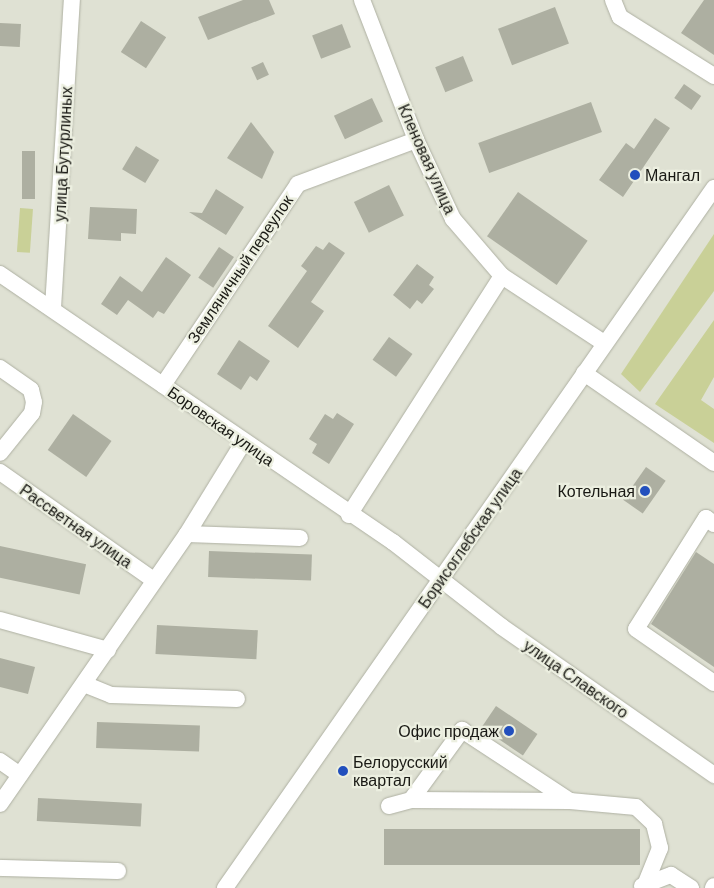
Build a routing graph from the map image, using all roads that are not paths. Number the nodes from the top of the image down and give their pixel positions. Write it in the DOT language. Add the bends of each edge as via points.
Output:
graph roads {
  1 [pos="72,0"];
  2 [pos="362,0"];
  3 [pos="613,0"];
  4 [pos="714,76"];
  5 [pos="416,140"];
  6 [pos="714,188"];
  7 [pos="0,274"];
  8 [pos="502,276"];
  9 [pos="53,308"];
  10 [pos="604,343"];
  11 [pos="0,368"];
  12 [pos="584,374"];
  13 [pos="163,385"];
  14 [pos="243,443"];
  15 [pos="0,453"];
  16 [pos="714,463"];
  17 [pos="0,472"];
  18 [pos="350,515"];
  19 [pos="714,524"];
  20 [pos="187,534"];
  21 [pos="300,538"];
  22 [pos="152,579"];
  23 [pos="440,580"];
  24 [pos="0,620"];
  25 [pos="108,650"];
  26 [pos="714,683"];
  27 [pos="84,684"];
  28 [pos="237,700"];
  29 [pos="0,761"];
  30 [pos="20,775"];
  31 [pos="714,775"];
  32 [pos="411,800"];
  33 [pos="570,801"];
  34 [pos="0,804"];
  35 [pos="389,806"];
  36 [pos="0,868"];
  37 [pos="118,871"];
  38 [pos="643,886"];
  39 [pos="225,888"];
  40 [pos="691,888"];
  1 -- 9 [label="street, улица Бутурлиных"];
  2 -- 5 [label="street, Кленовая улица"];
  3 -- 4 [label="street" via="620,17"];
  5 -- 8 [label="street, Кленовая улица" via="453,219"];
  5 -- 13 [label="street, Земляничный переулок" via="298,184"];
  6 -- 10 [label="street, Борисоглебская улица"];
  7 -- 9 [label="street, Боровская улица"];
  8 -- 10 [label="street, Кленовая улица"];
  8 -- 18 [label="street"];
  9 -- 13 [label="street, Боровская улица"];
  10 -- 12 [label="street, Борисоглебская улица"];
  11 -- 15 [label="street" via="31,390 34,402 32,413"];
  12 -- 16 [label="street"];
  12 -- 23 [label="street, Борисоглебская улица"];
  13 -- 14 [label="street, Боровская улица"];
  14 -- 18 [label="street, Боровская улица"];
  14 -- 20 [label="street"];
  17 -- 22 [label="street, Рассветная улица"];
  18 -- 23 [label="street, Боровская улица"];
  19 -- 26 [label="street" via="706,518 636,630"];
  20 -- 21 [label="street"];
  20 -- 22 [label="street"];
  22 -- 25 [label="street"];
  23 -- 31 [label="street, улица Славского"];
  23 -- 39 [label="street, Борисоглебская улица"];
  24 -- 25 [label="street"];
  25 -- 27 [label="street"];
  27 -- 28 [label="street" via="112,695"];
  27 -- 30 [label="street"];
  29 -- 30 [label="street"];
  30 -- 34 [label="street"];
  32 -- 33 [label="street"];
  32 -- 33 [label="street" via="462,730"];
  32 -- 35 [label="street"];
  33 -- 38 [label="street" via="636,806 646,815 660,848"];
  36 -- 37 [label="street"];
  38 -- 40 [label="street" via="671,875"];
}
